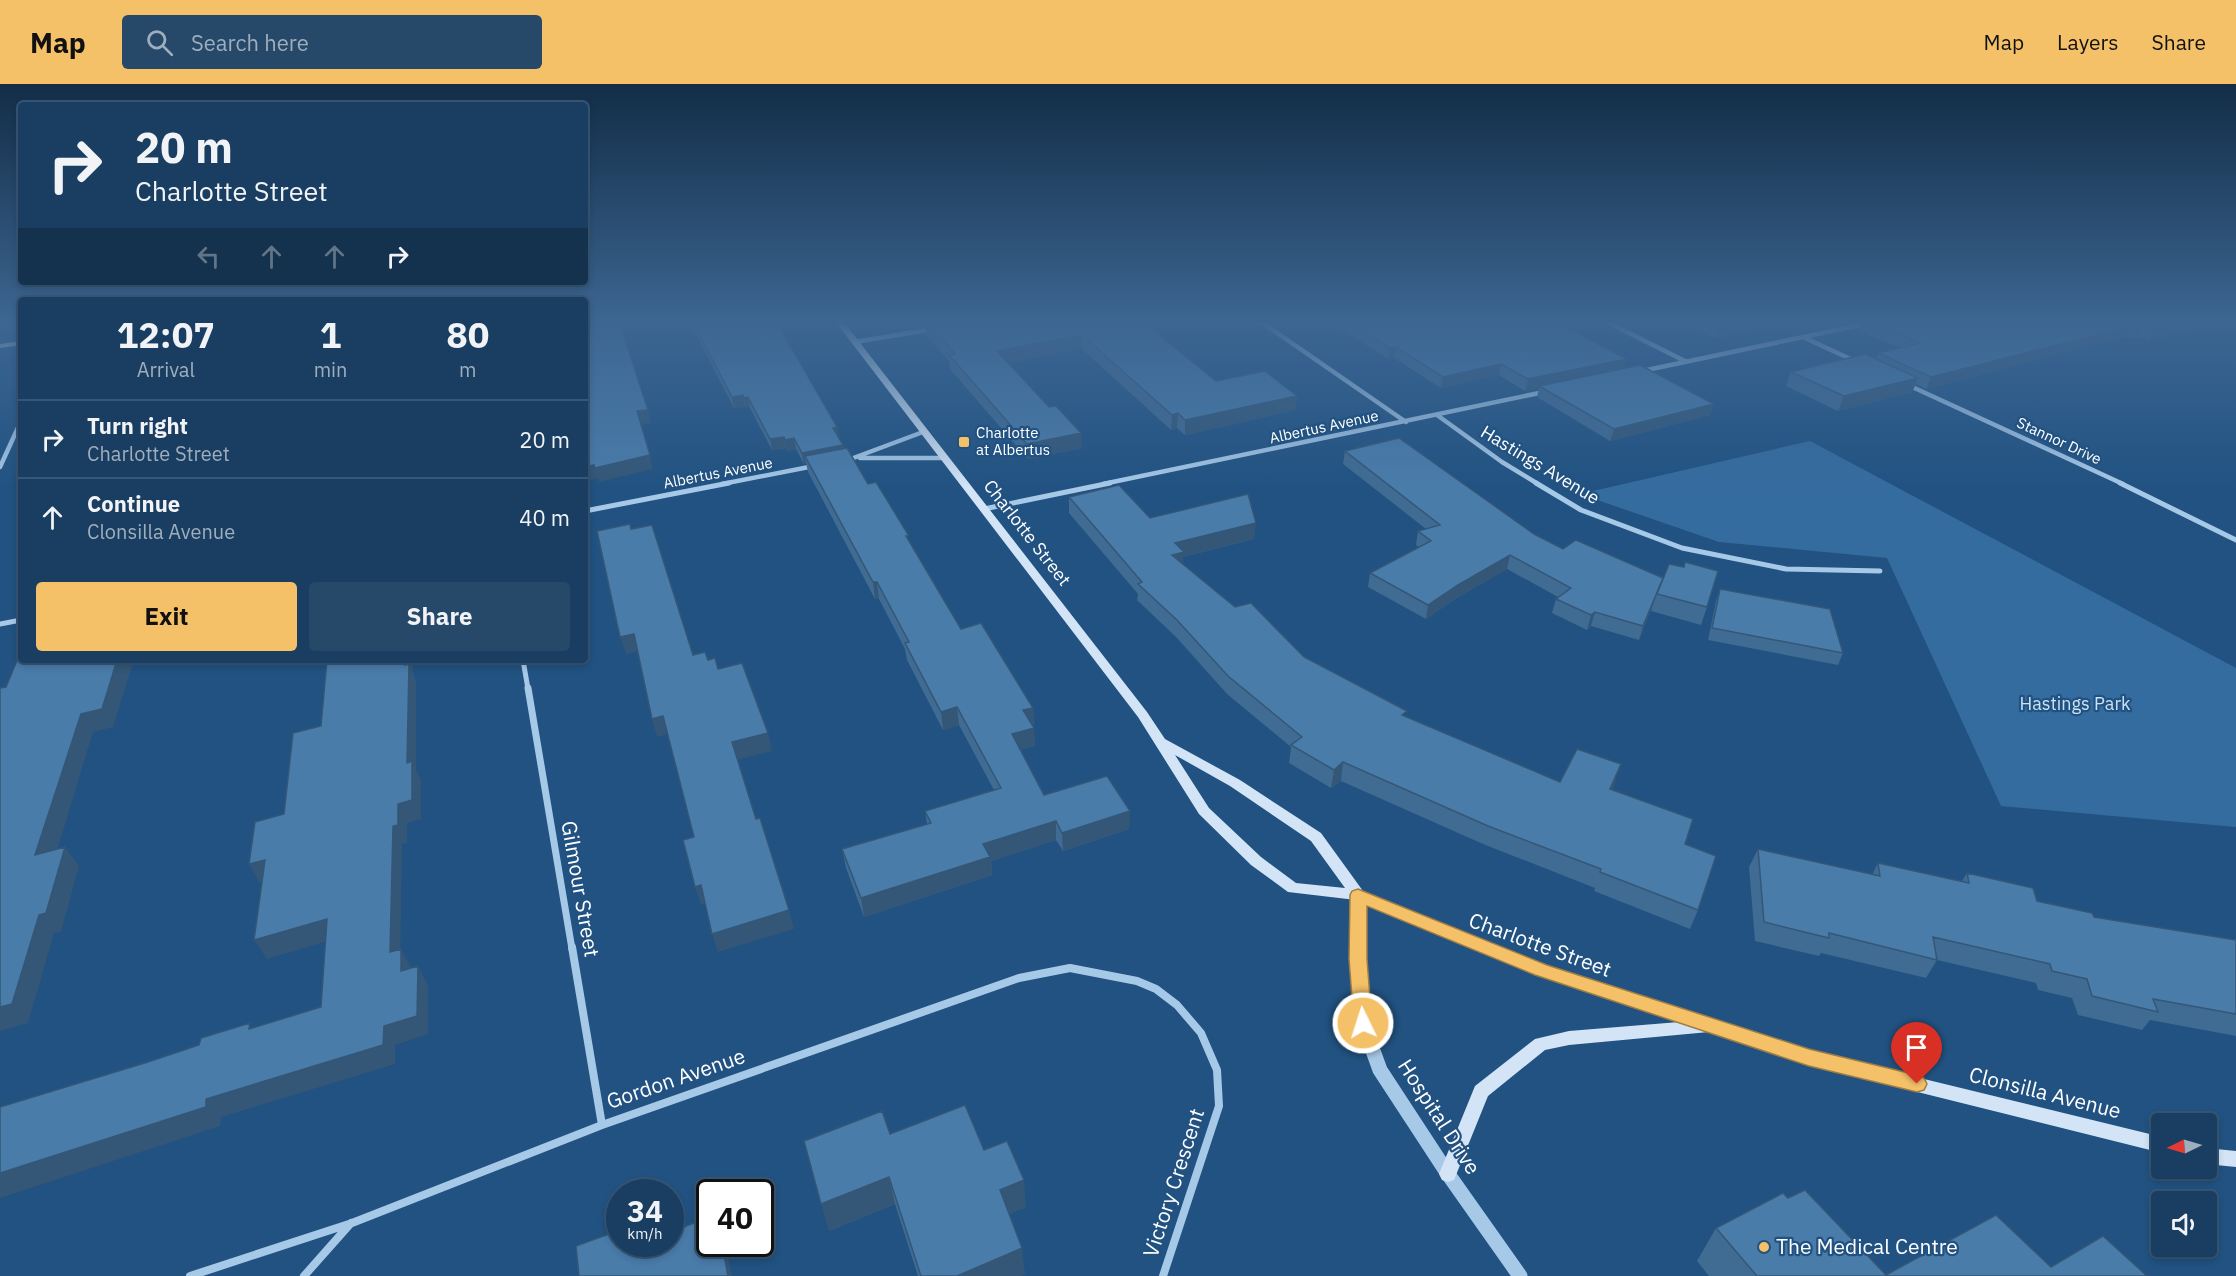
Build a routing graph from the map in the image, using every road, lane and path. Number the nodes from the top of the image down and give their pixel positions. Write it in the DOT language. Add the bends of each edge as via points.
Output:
graph roads {
  1 [pos="881,377"];
  2 [pos="1340,377"];
  3 [pos="1900,382"];
  4 [pos="1550,391"];
  5 [pos="1437,415"];
  6 [pos="1406,422"];
  7 [pos="18,428"];
  8 [pos="923,432"];
  9 [pos="856,458"];
  10 [pos="943,458"];
  11 [pos="845,460"];
  12 [pos="822,465"];
  13 [pos="0,467"];
  14 [pos="984,509"];
  15 [pos="588,510"];
  16 [pos="2236,540"];
  17 [pos="1880,571"];
  18 [pos="18,621"];
  19 [pos="0,624"];
  20 [pos="524,663"];
  21 [pos="1162,741"];
  22 [pos="1358,895"];
  23 [pos="1177,1005"];
  24 [pos="1710,1027"];
  25 [pos="602,1125"];
  26 [pos="2151,1142"];
  27 [pos="2217,1157"];
  28 [pos="2236,1159"];
  29 [pos="1448,1174"];
  30 [pos="352,1223"];
  31 [pos="190,1276"];
  32 [pos="304,1276"];
  33 [pos="1163,1276"];
  34 [pos="1520,1276"];
  1 -- 8 [label="main road, Charlotte Street"];
  2 -- 6 [label="street"];
  3 -- 16 [label="street, Stannor Drive"];
  4 -- 5 [label="street, Albertus Avenue"];
  5 -- 6 [label="street, Albertus Avenue"];
  5 -- 17 [label="street, Hastings Avenue" via="1502,462 1581,510 1682,548 1786,569"];
  6 -- 14 [label="street, Albertus Avenue"];
  7 -- 13 [label="street"];
  8 -- 9 [label="street"];
  8 -- 10 [label="main road, Charlotte Street"];
  9 -- 10 [label="street"];
  9 -- 11 [label="street"];
  10 -- 14 [label="main road, Charlotte Street"];
  12 -- 15 [label="street, Albertus Avenue"];
  14 -- 21 [label="main road, Charlotte Street"];
  18 -- 19 [label="street"];
  20 -- 25 [label="street, Gilmour Street"];
  21 -- 22 [label="main road, Charlotte Street" via="1317,837"];
  21 -- 22 [label="main road, Charlotte Street" via="1204,811 1256,861 1293,888"];
  22 -- 24 [label="main road, Charlotte Street" via="1541,970"];
  22 -- 29 [label="street, Hospital Drive" via="1363,1023 1380,1070"];
  23 -- 25 [label="street, Gordon Avenue" via="1137,981 1070,968 1019,978"];
  23 -- 33 [label="street, Victory Crescent" via="1201,1033 1217,1070 1219,1106"];
  24 -- 26 [label="main road, Clonsilla Avenue" via="1809,1058"];
  24 -- 29 [label="main road" via="1569,1038 1541,1044 1481,1091"];
  25 -- 30 [label="street, Gordon Avenue"];
  27 -- 28 [label="main road"];
  29 -- 34 [label="street, Hospital Drive"];
  30 -- 31 [label="street, Gordon Avenue"];
  30 -- 32 [label="street"];
}
